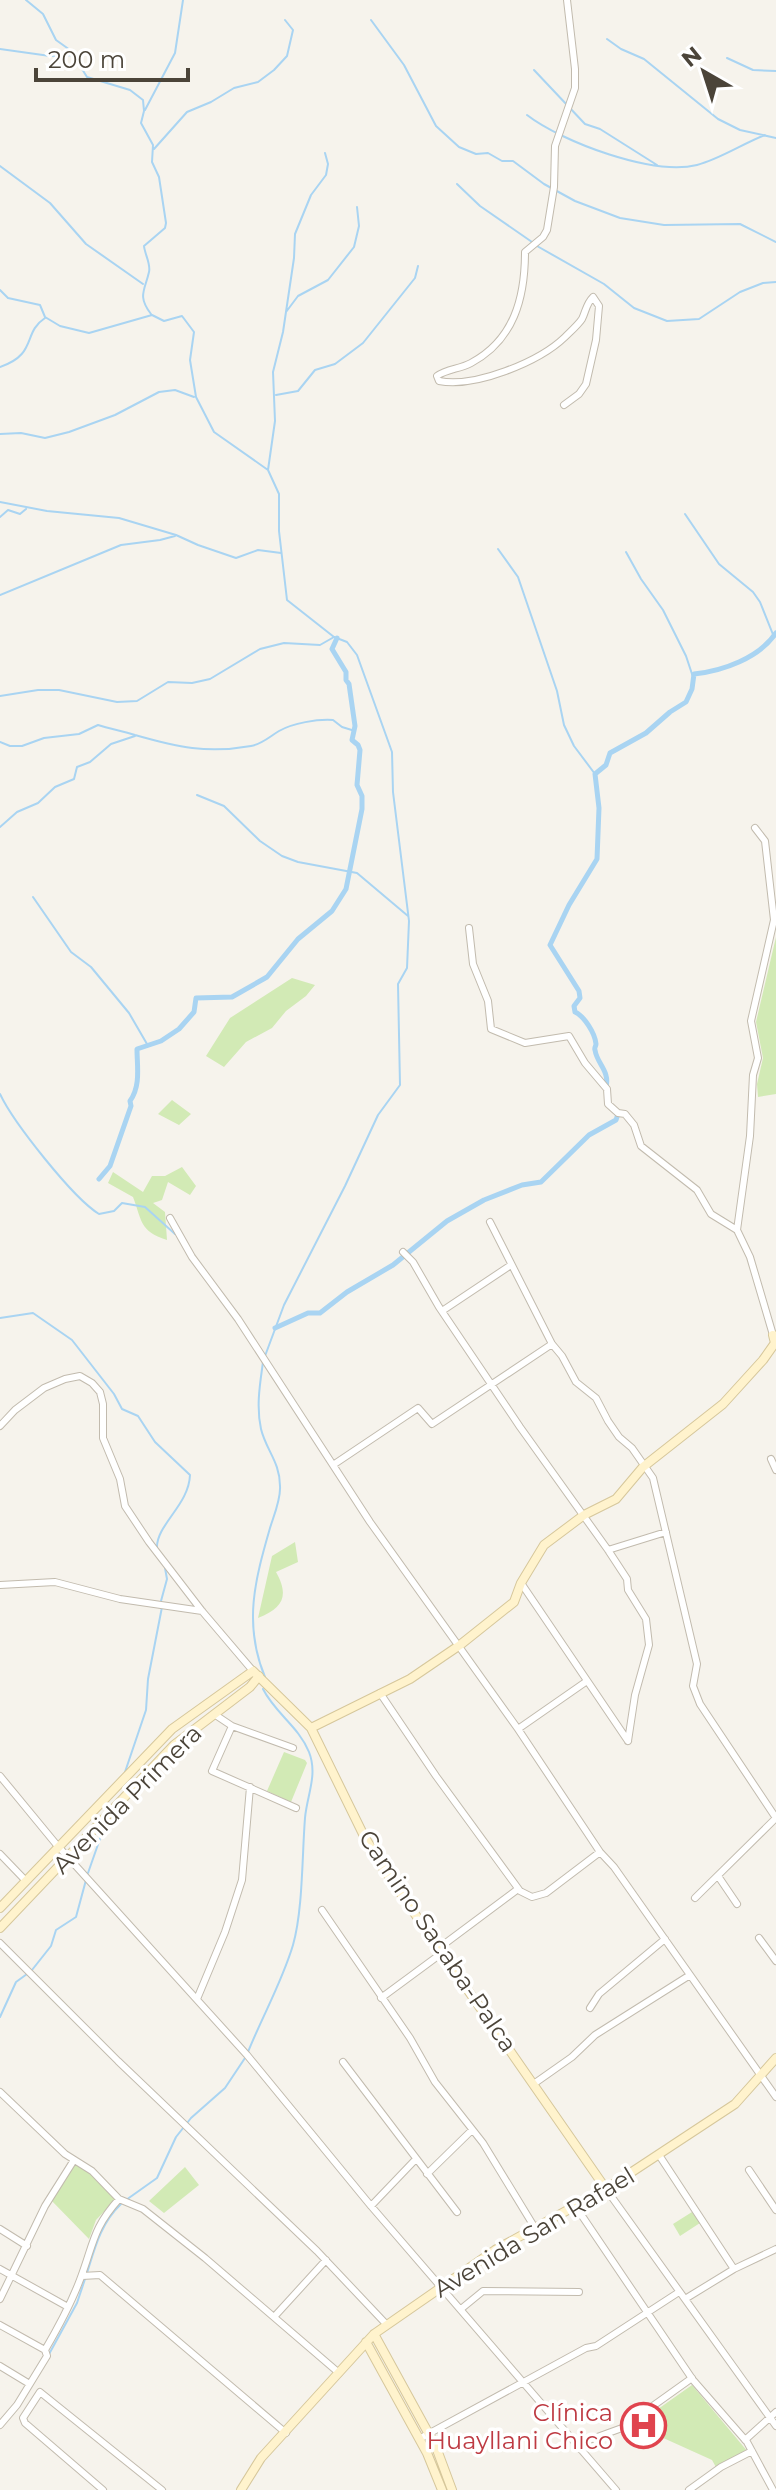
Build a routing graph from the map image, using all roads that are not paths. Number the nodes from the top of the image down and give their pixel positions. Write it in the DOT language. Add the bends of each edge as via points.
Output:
graph roads {
  1 [pos="567,0"];
  2 [pos="564,405"];
  3 [pos="755,828"];
  4 [pos="469,928"];
  5 [pos="170,1218"];
  6 [pos="490,1222"];
  7 [pos="737,1230"];
  8 [pos="403,1252"];
  9 [pos="511,1265"];
  10 [pos="442,1311"];
  11 [pos="772,1315"];
  12 [pos="775,1336"];
  13 [pos="552,1344"];
  14 [pos="491,1384"];
  15 [pos="0,1426"];
  16 [pos="771,1459"];
  17 [pos="333,1465"];
  18 [pos="643,1467"];
  19 [pos="776,1470"];
  20 [pos="584,1515"];
  21 [pos="666,1532"];
  22 [pos="608,1550"];
  23 [pos="521,1583"];
  24 [pos="0,1585"];
  25 [pos="202,1611"];
  26 [pos="460,1645"];
  27 [pos="256,1673"];
  28 [pos="587,1681"];
  29 [pos="380,1693"];
  30 [pos="214,1714"];
  31 [pos="232,1726"];
  32 [pos="311,1728"];
  33 [pos="518,1729"];
  34 [pos="293,1748"];
  35 [pos="0,1776"];
  36 [pos="250,1787"];
  37 [pos="296,1808"];
  38 [pos="773,1808"];
  39 [pos="60,1847"];
  40 [pos="600,1852"];
  41 [pos="0,1854"];
  42 [pos="68,1856"];
  43 [pos="718,1876"];
  44 [pos="26,1881"];
  45 [pos="518,1889"];
  46 [pos="695,1898"];
  47 [pos="737,1904"];
  48 [pos="0,1908"];
  49 [pos="322,1910"];
  50 [pos="0,1928"];
  51 [pos="759,1938"];
  52 [pos="665,1939"];
  53 [pos="0,1943"];
  54 [pos="440,1950"];
  55 [pos="776,1961"];
  56 [pos="690,1975"];
  57 [pos="381,1998"];
  58 [pos="197,1999"];
  59 [pos="590,2008"];
  60 [pos="776,2058"];
  61 [pos="343,2062"];
  62 [pos="761,2076"];
  63 [pos="535,2083"];
  64 [pos="0,2094"];
  65 [pos="776,2097"];
  66 [pos="472,2130"];
  67 [pos="659,2155"];
  68 [pos="74,2160"];
  69 [pos="415,2160"];
  70 [pos="749,2170"];
  71 [pos="427,2174"];
  72 [pos="606,2189"];
  73 [pos="119,2199"];
  74 [pos="371,2206"];
  75 [pos="576,2207"];
  76 [pos="776,2210"];
  77 [pos="457,2212"];
  78 [pos="535,2228"];
  79 [pos="0,2229"];
  80 [pos="27,2246"];
  81 [pos="776,2249"];
  82 [pos="326,2260"];
  83 [pos="0,2269"];
  84 [pos="734,2269"];
  85 [pos="82,2276"];
  86 [pos="13,2277"];
  87 [pos="441,2287"];
  88 [pos="579,2292"];
  89 [pos="679,2292"];
  90 [pos="0,2299"];
  91 [pos="685,2299"];
  92 [pos="68,2307"];
  93 [pos="461,2309"];
  94 [pos="648,2315"];
  95 [pos="274,2317"];
  96 [pos="0,2325"];
  97 [pos="387,2325"];
  98 [pos="374,2334"];
  99 [pos="366,2342"];
  100 [pos="45,2350"];
  101 [pos="0,2366"];
  102 [pos="339,2373"];
  103 [pos="692,2378"];
  104 [pos="523,2382"];
  105 [pos="28,2383"];
  106 [pos="773,2415"];
  107 [pos="0,2425"];
  108 [pos="776,2426"];
  109 [pos="286,2433"];
  110 [pos="429,2434"];
  111 [pos="419,2439"];
  112 [pos="745,2440"];
  113 [pos="580,2449"];
  114 [pos="752,2451"];
  115 [pos="103,2490"];
  116 [pos="162,2490"];
  117 [pos="241,2490"];
  118 [pos="442,2490"];
  119 [pos="452,2490"];
  120 [pos="616,2490"];
  121 [pos="689,2490"];
  122 [pos="773,2490"];
  1 -- 2 [label="street" via="575,88 555,146 547,230 525,252 523,287 510,329 473,363 437,376 449,383 477,381 531,359 562,340 582,320 593,297 599,306 586,384"];
  3 -- 7 [label="street" via="765,841 774,920 751,1021 758,1058"];
  4 -- 7 [label="street" via="491,1029 525,1043 569,1036 607,1089 608,1104 634,1125 641,1146 697,1190 711,1214"];
  5 -- 17 [label="street"];
  6 -- 9 [label="street"];
  7 -- 11 [label="street"];
  8 -- 10 [label="street"];
  9 -- 10 [label="street"];
  9 -- 13 [label="street"];
  10 -- 14 [label="street"];
  11 -- 12 [label="street"];
  12 -- 18 [label="main road" via="763,1360 723,1404"];
  13 -- 14 [label="street"];
  13 -- 18 [label="street"];
  14 -- 17 [label="street" via="432,1424 418,1408"];
  14 -- 20 [label="street"];
  15 -- 25 [label="street, Camino Sacaba-Palca" via="44,1388 80,1376 92,1383 100,1392 103,1438 125,1506"];
  16 -- 19 [label="street"];
  17 -- 26 [label="street"];
  18 -- 20 [label="main road" via="616,1499"];
  18 -- 21 [label="street" via="653,1478"];
  20 -- 22 [label="street"];
  20 -- 23 [label="main road" via="544,1545"];
  21 -- 22 [label="street"];
  21 -- 38 [label="street" via="697,1664 693,1686 700,1704"];
  22 -- 28 [label="street" via="646,1619 649,1645 628,1741"];
  23 -- 26 [label="main road" via="514,1602"];
  23 -- 28 [label="street"];
  24 -- 25 [label="street" via="55,1582 120,1599"];
  25 -- 27 [label="street, Camino Sacaba-Palca"];
  26 -- 29 [label="main road"];
  26 -- 33 [label="street"];
  27 -- 30 [label="main road, Avenida Primera" via="250,1687"];
  27 -- 32 [label="main road, Camino Sacaba-Palca"];
  27 -- 39 [label="main road, Avenida Primera" via="172,1729"];
  28 -- 33 [label="street"];
  29 -- 32 [label="main road"];
  29 -- 45 [label="street"];
  30 -- 31 [label="street"];
  30 -- 42 [label="main road, Avenida Primera" via="174,1745"];
  31 -- 34 [label="street"];
  31 -- 36 [label="street" via="212,1771"];
  32 -- 54 [label="main road, Camino Sacaba-Palca" via="363,1834"];
  33 -- 40 [label="street"];
  35 -- 39 [label="street"];
  36 -- 37 [label="street"];
  36 -- 58 [label="street" via="242,1880"];
  38 -- 43 [label="street" via="776,1818"];
  39 -- 42 [label="street"];
  39 -- 44 [label="main road, Avenida Primera"];
  40 -- 45 [label="street" via="546,1893 532,1897"];
  40 -- 52 [label="street"];
  41 -- 44 [label="street"];
  42 -- 50 [label="main road, Avenida Primera"];
  42 -- 58 [label="street"];
  43 -- 46 [label="street"];
  43 -- 47 [label="street"];
  44 -- 48 [label="main road, Avenida Primera"];
  45 -- 54 [label="street"];
  49 -- 57 [label="street"];
  51 -- 55 [label="street"];
  52 -- 56 [label="street"];
  52 -- 59 [label="street" via="599,1994"];
  53 -- 82 [label="street"];
  54 -- 57 [label="street"];
  54 -- 63 [label="main road, Camino Sacaba-Palca"];
  56 -- 62 [label="street"];
  56 -- 63 [label="street" via="595,2035"];
  57 -- 66 [label="street"];
  58 -- 74 [label="street"];
  60 -- 62 [label="main road, Avenida San Rafael"];
  61 -- 69 [label="street"];
  62 -- 65 [label="street"];
  62 -- 67 [label="main road, Avenida San Rafael" via="735,2104"];
  63 -- 72 [label="main road, Camino Sacaba-Palca"];
  64 -- 68 [label="street"];
  66 -- 71 [label="street"];
  66 -- 78 [label="street"];
  67 -- 72 [label="main road, Avenida San Rafael"];
  67 -- 84 [label="street"];
  68 -- 73 [label="street"];
  68 -- 80 [label="street"];
  69 -- 71 [label="street"];
  69 -- 74 [label="street"];
  70 -- 76 [label="street"];
  71 -- 77 [label="street"];
  72 -- 75 [label="main road, Avenida San Rafael"];
  72 -- 89 [label="street"];
  73 -- 85 [label="street" via="103,2216"];
  73 -- 95 [label="street" via="143,2209"];
  74 -- 87 [label="street"];
  75 -- 78 [label="main road, Avenida San Rafael"];
  75 -- 94 [label="street"];
  78 -- 87 [label="main road, Avenida San Rafael"];
  79 -- 80 [label="street"];
  80 -- 86 [label="street"];
  81 -- 84 [label="street"];
  82 -- 95 [label="street"];
  82 -- 97 [label="street"];
  83 -- 86 [label="street"];
  84 -- 91 [label="street"];
  85 -- 92 [label="street"];
  85 -- 109 [label="street" via="100,2275"];
  86 -- 90 [label="street"];
  86 -- 92 [label="street"];
  87 -- 93 [label="street"];
  87 -- 97 [label="main road, Avenida San Rafael"];
  88 -- 93 [label="street" via="483,2291"];
  89 -- 91 [label="street"];
  89 -- 94 [label="street"];
  91 -- 106 [label="street"];
  92 -- 100 [label="street"];
  93 -- 104 [label="street"];
  94 -- 103 [label="street"];
  94 -- 104 [label="street"];
  95 -- 102 [label="street"];
  96 -- 100 [label="street"];
  97 -- 98 [label="main road, Avenida San Rafael"];
  98 -- 99 [label="main road, Avenida San Rafael"];
  98 -- 110 [label="main road"];
  99 -- 102 [label="main road, Avenida San Rafael"];
  99 -- 111 [label="main road"];
  100 -- 105 [label="street" via="47,2356"];
  101 -- 105 [label="street"];
  102 -- 109 [label="main road, Avenida San Rafael"];
  103 -- 112 [label="street"];
  103 -- 113 [label="street" via="622,2428 589,2440"];
  104 -- 110 [label="street"];
  104 -- 113 [label="street"];
  105 -- 107 [label="street"];
  106 -- 108 [label="street"];
  106 -- 112 [label="street"];
  109 -- 117 [label="main road, Avenida San Rafael" via="261,2458"];
  110 -- 111 [label="street"];
  110 -- 119 [label="main road"];
  111 -- 118 [label="main road"];
  112 -- 114 [label="street"];
  113 -- 120 [label="street"];
  114 -- 121 [label="street"];
  114 -- 122 [label="street"];
  115 -- 116 [label="street" via="25,2423 40,2392"];
}
